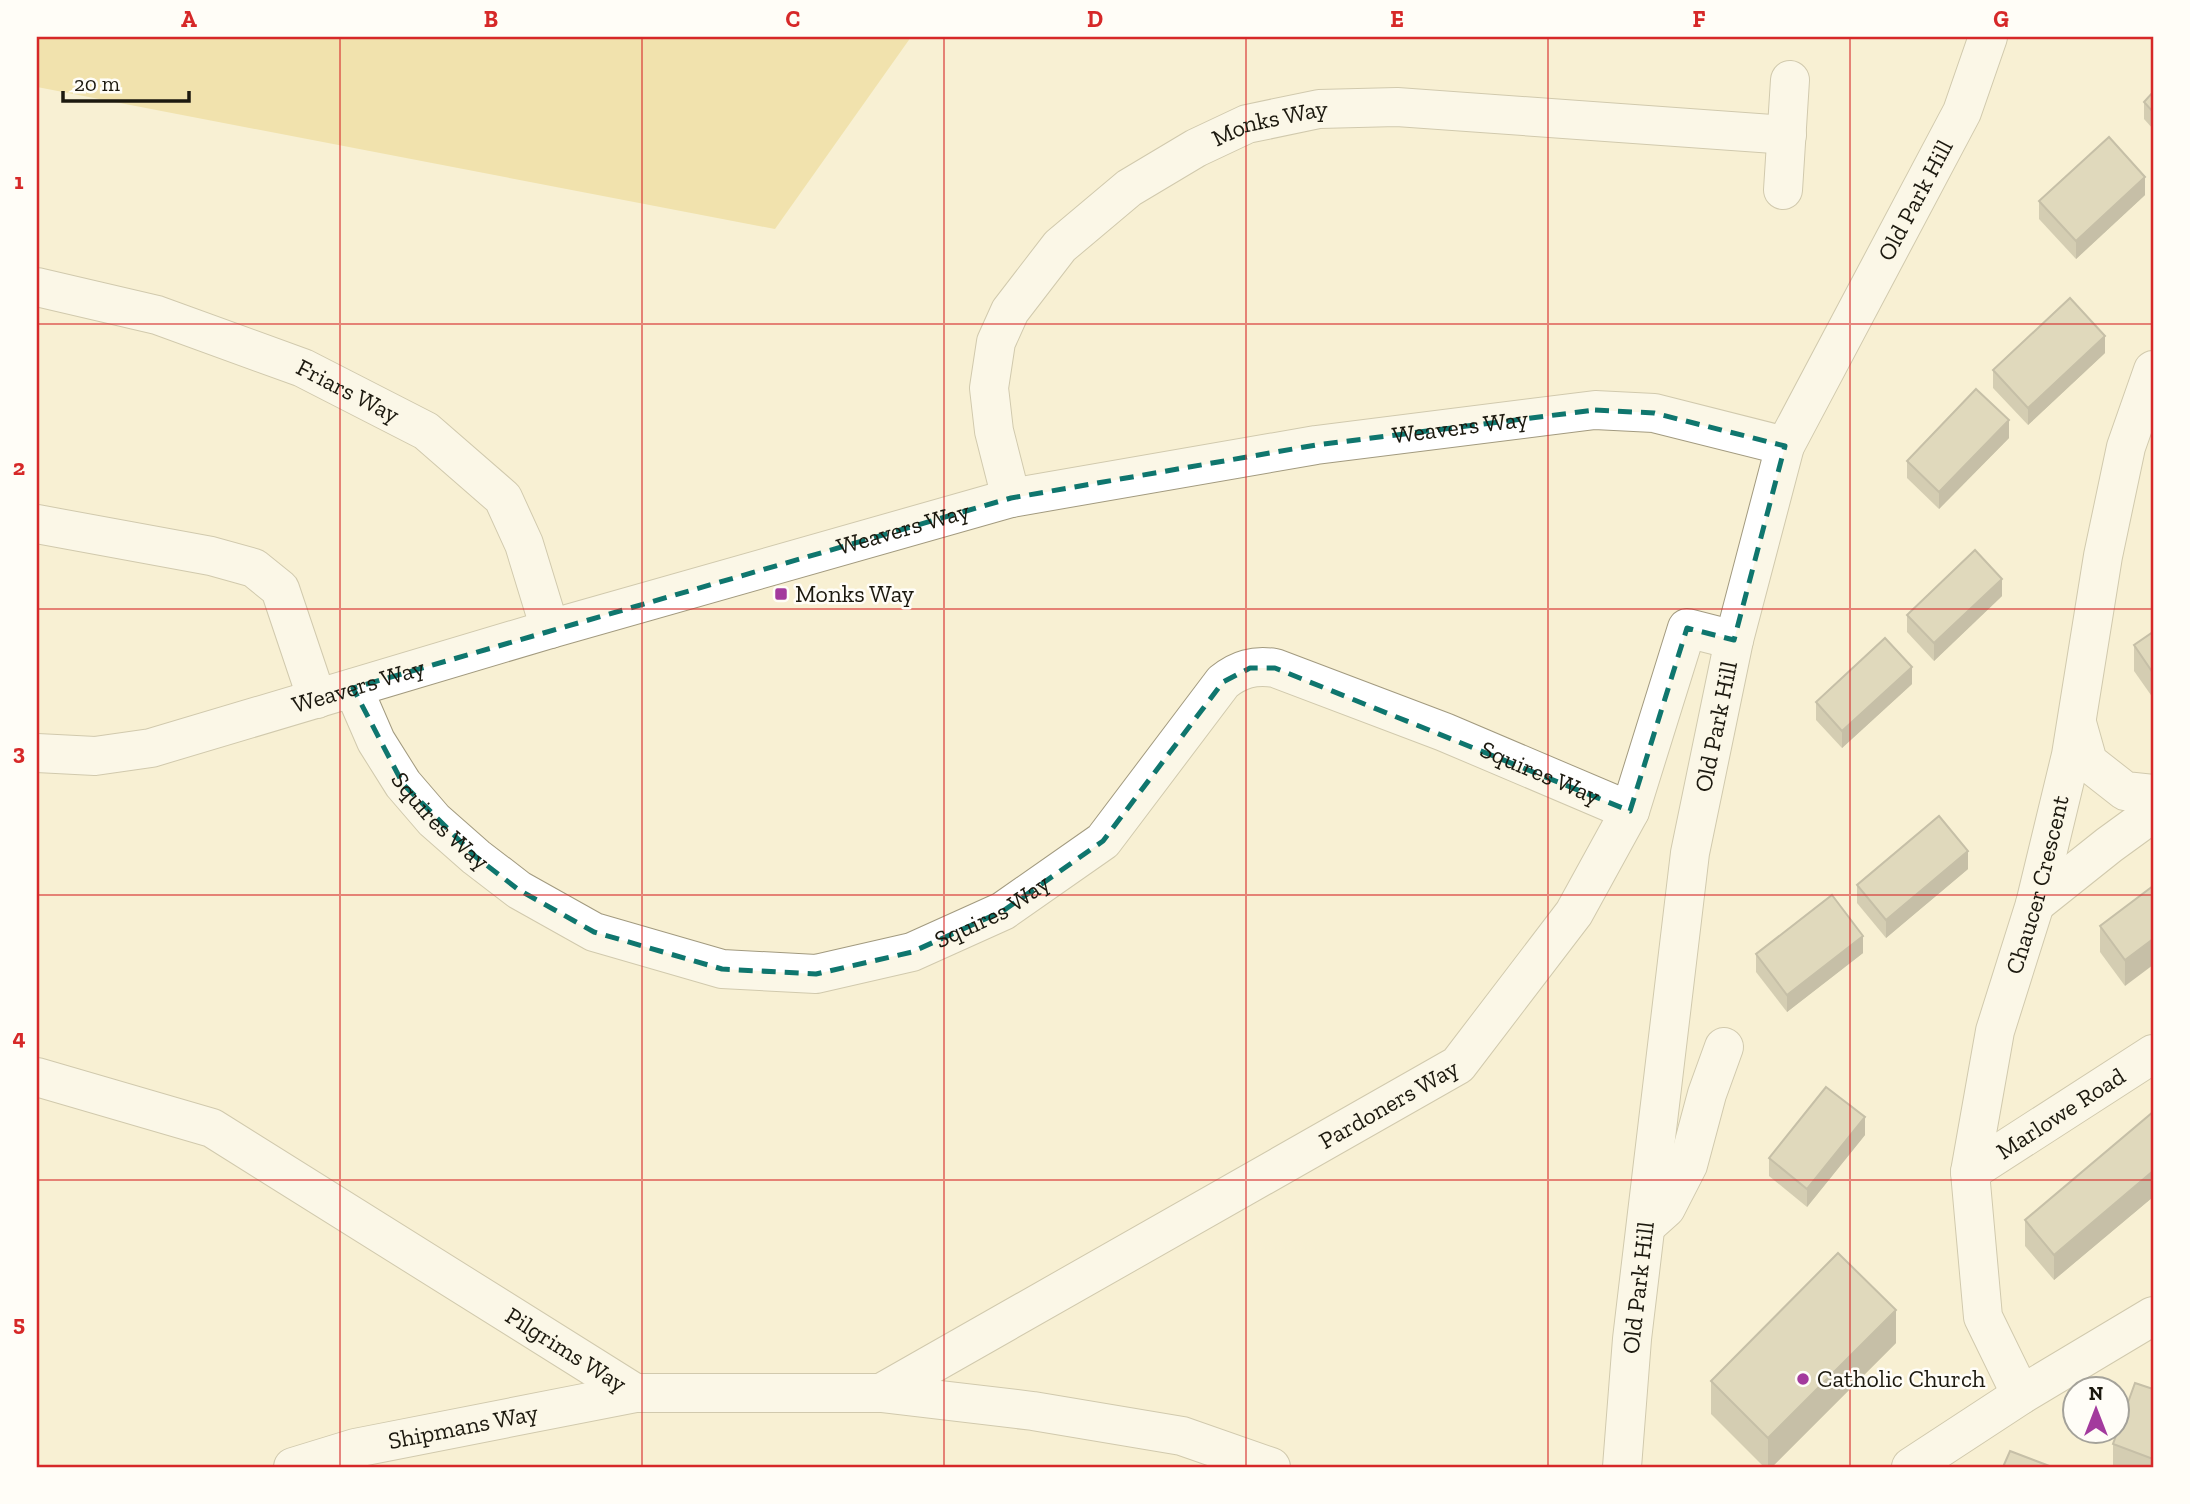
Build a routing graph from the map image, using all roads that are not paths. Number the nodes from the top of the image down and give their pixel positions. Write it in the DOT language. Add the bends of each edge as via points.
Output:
graph roads {
  1 [pos="1988,37"];
  2 [pos="1790,80"];
  3 [pos="1787,135"];
  4 [pos="1783,190"];
  5 [pos="37,287"];
  6 [pos="2153,370"];
  7 [pos="1785,446"];
  8 [pos="1011,498"];
  9 [pos="37,524"];
  10 [pos="550,629"];
  11 [pos="1734,640"];
  12 [pos="354,688"];
  13 [pos="317,699"];
  14 [pos="2077,723"];
  15 [pos="37,753"];
  16 [pos="2153,794"];
  17 [pos="1630,811"];
  18 [pos="2153,813"];
  19 [pos="2035,904"];
  20 [pos="1724,1047"];
  21 [pos="2153,1054"];
  22 [pos="37,1077"];
  23 [pos="1970,1172"];
  24 [pos="1646,1226"];
  25 [pos="2153,1316"];
  26 [pos="635,1393"];
  27 [pos="881,1393"];
  28 [pos="2021,1395"];
  29 [pos="293,1467"];
  30 [pos="1271,1467"];
  31 [pos="1622,1467"];
  32 [pos="1911,1467"];
  1 -- 7 [label="street, Old Park Hill" via="1962,112"];
  2 -- 3 [label="street"];
  3 -- 4 [label="street"];
  3 -- 8 [label="street, Monks Way" via="1398,107 1319,109 1247,124 1129,188 1060,246 1010,311 996,342 989,388 994,431"];
  5 -- 10 [label="street, Friars Way" via="157,315 303,368 426,431 503,498 524,544"];
  6 -- 14 [label="street, Chaucer Crescent" via="2123,461"];
  7 -- 8 [label="street, Weavers Way" via="1654,413 1595,410 1315,445"];
  7 -- 11 [label="street, Old Park Hill"];
  8 -- 10 [label="street, Weavers Way"];
  9 -- 13 [label="street" via="254,568 280,589"];
  10 -- 12 [label="street, Weavers Way"];
  11 -- 17 [label="street, Pardoners Way" via="1687,628"];
  11 -- 24 [label="street, Old Park Hill" via="1690,853"];
  12 -- 13 [label="street, Weavers Way"];
  12 -- 17 [label="street, Squires Way" via="376,741 403,784 434,820 519,890 594,932 722,969 816,974 912,952 1003,911 1103,841 1223,682 1250,667 1275,668 1444,732"];
  13 -- 15 [label="street, Weavers Way" via="151,748 94,756"];
  14 -- 16 [label="street" via="2088,762 2125,791"];
  14 -- 19 [label="street, Chaucer Crescent"];
  17 -- 27 [label="street, Pardoners Way" via="1574,913 1458,1065"];
  18 -- 19 [label="street"];
  19 -- 23 [label="street, Chaucer Crescent" via="1995,1031"];
  20 -- 24 [label="street" via="1688,1165 1666,1208"];
  21 -- 23 [label="street, Marlowe Road"];
  22 -- 26 [label="street, Pilgrims Way" via="212,1128"];
  23 -- 28 [label="street, Chaucer Crescent" via="1983,1317"];
  24 -- 31 [label="street, Old Park Hill"];
  25 -- 28 [label="street"];
  26 -- 27 [label="street, Pilgrims Way"];
  26 -- 29 [label="street, Shipmans Way" via="355,1448"];
  27 -- 30 [label="street, Pilgrims Way" via="1032,1411 1182,1436"];
  28 -- 32 [label="street"];
}
